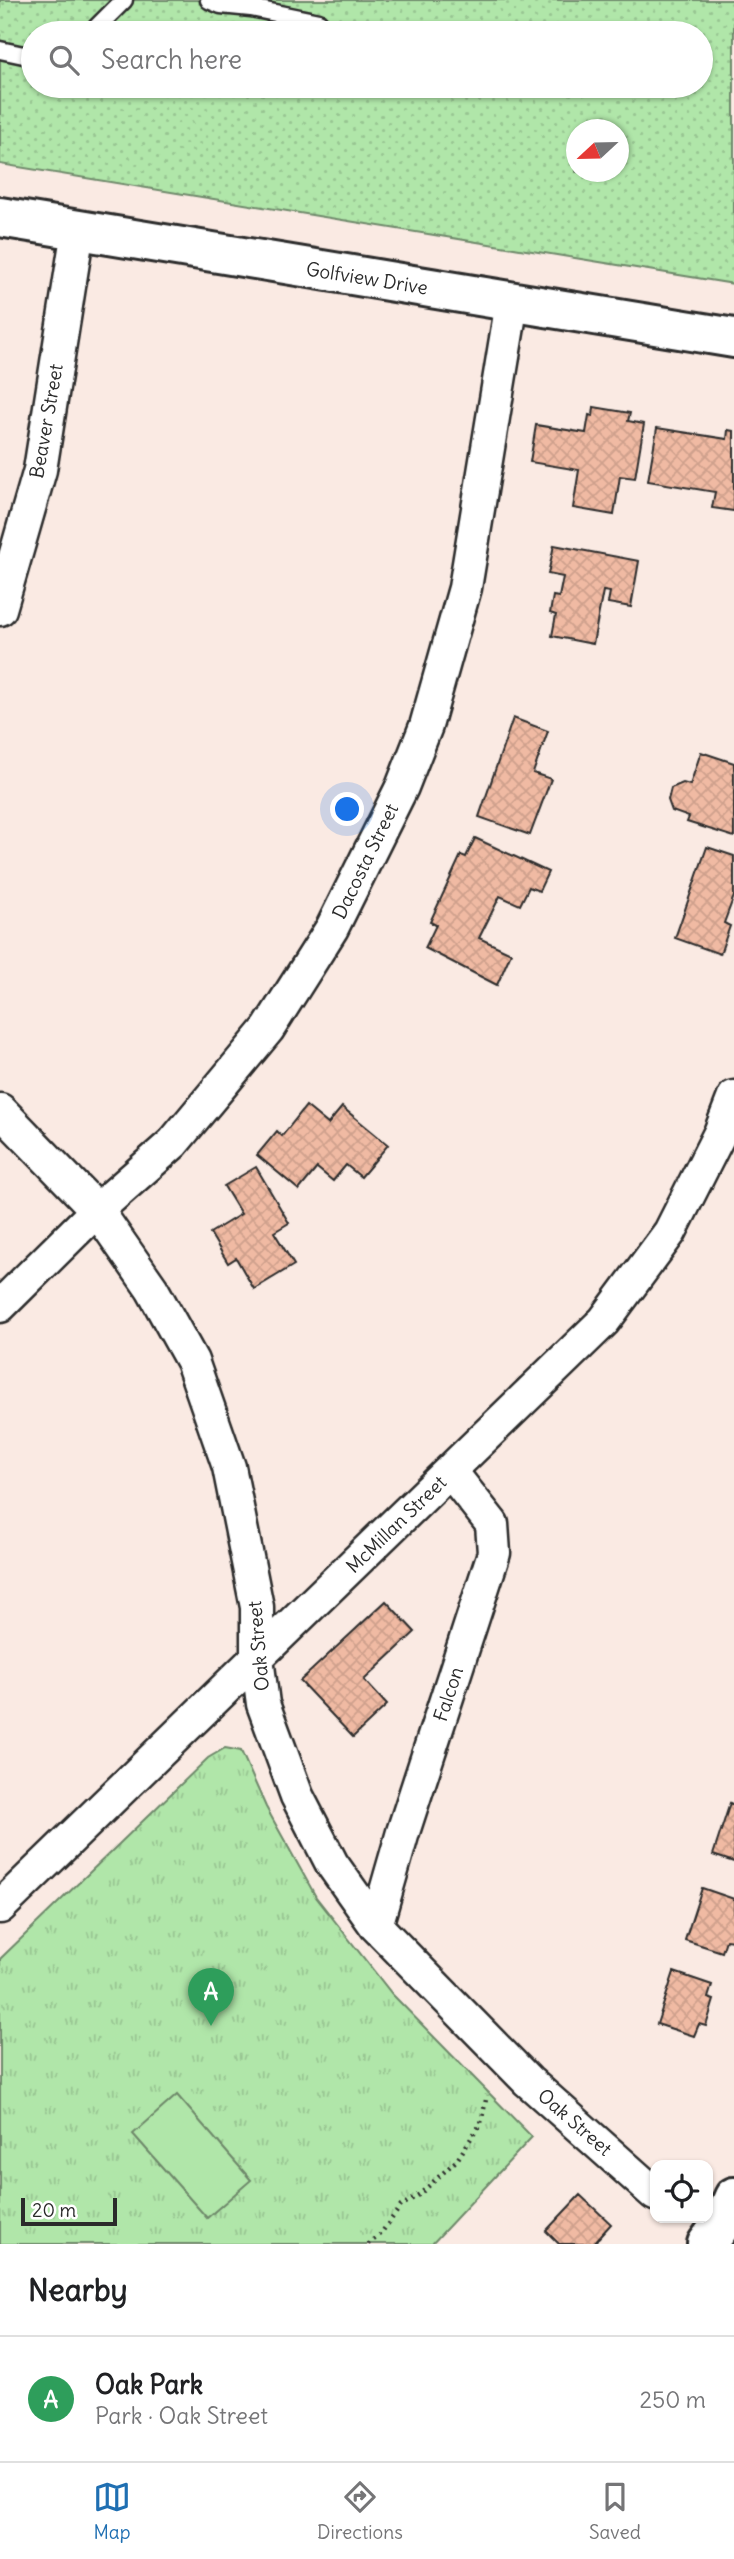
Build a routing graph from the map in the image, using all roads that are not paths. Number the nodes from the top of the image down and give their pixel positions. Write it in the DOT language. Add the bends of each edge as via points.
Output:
graph roads {
  1 [pos="124,0"];
  2 [pos="209,0"];
  3 [pos="110,7"];
  4 [pos="314,21"];
  5 [pos="0,50"];
  6 [pos="21,54"];
  7 [pos="0,217"];
  8 [pos="78,230"];
  9 [pos="512,302"];
  10 [pos="734,338"];
  11 [pos="0,609"];
  12 [pos="733,1103"];
  13 [pos="0,1110"];
  14 [pos="97,1210"];
  15 [pos="0,1306"];
  16 [pos="451,1472"];
  17 [pos="257,1658"];
  18 [pos="0,1907"];
  19 [pos="376,1926"];
  20 [pos="650,2190"];
  1 -- 3 [label="lane"];
  2 -- 4 [label="lane"];
  5 -- 6 [label="lane"];
  7 -- 8 [label="street, Golfview Drive"];
  8 -- 9 [label="street, Golfview Drive"];
  8 -- 11 [label="street, Beaver Street" via="40,470"];
  9 -- 10 [label="street, Golfview Drive"];
  9 -- 14 [label="street, Dacosta Street" via="465,588 426,726 402,787 332,928 268,1029 173,1143"];
  12 -- 16 [label="street, McMillan Street" via="670,1232 604,1321"];
  13 -- 14 [label="street, Oak Street"];
  14 -- 15 [label="street, Dacosta Street"];
  14 -- 17 [label="street, Oak Street" via="152,1289 192,1361 211,1410 229,1467 257,1607"];
  16 -- 17 [label="street, McMillan Street"];
  16 -- 19 [label="street, Falcon" via="492,1524 494,1553"];
  17 -- 18 [label="street, McMillan Street"];
  17 -- 19 [label="street, Oak Street" via="263,1703 297,1796 332,1864"];
  19 -- 20 [label="street, Oak Street" via="509,2063"];
}
